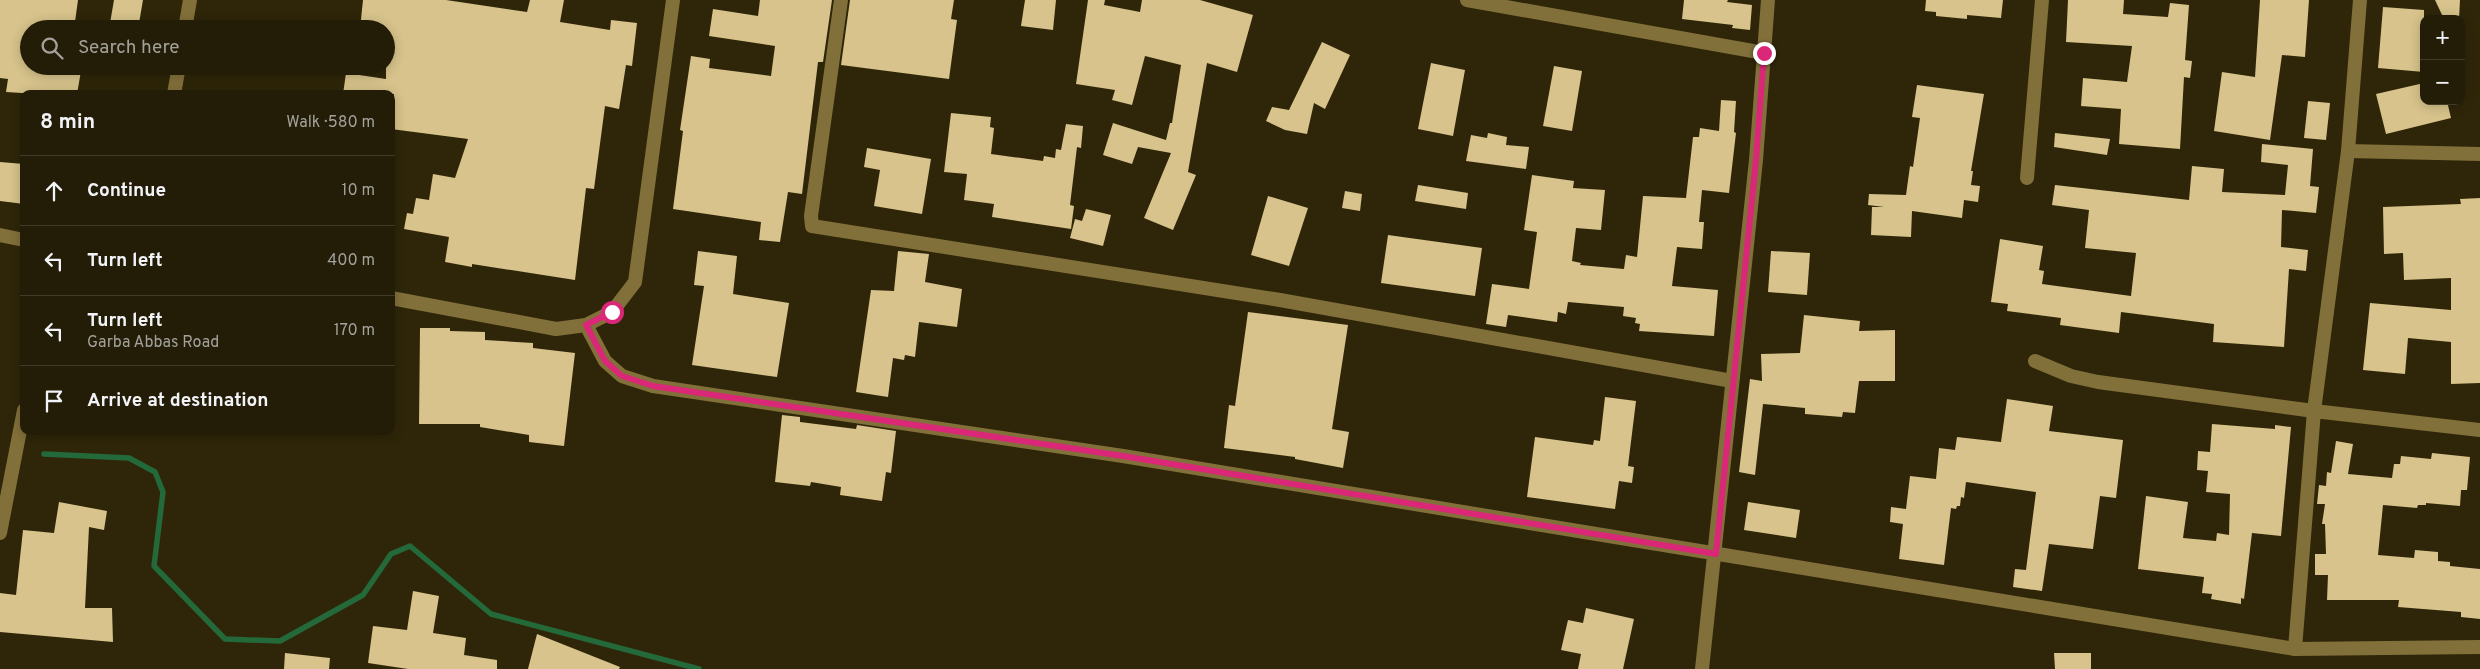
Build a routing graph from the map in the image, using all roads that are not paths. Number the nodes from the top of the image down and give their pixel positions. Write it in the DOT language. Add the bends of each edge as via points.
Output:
graph roads {
  1 [pos="190,0"];
  2 [pos="673,0"];
  3 [pos="841,0"];
  4 [pos="1467,0"];
  5 [pos="1768,0"];
  6 [pos="2042,0"];
  7 [pos="2360,0"];
  8 [pos="187,20"];
  9 [pos="1764,53"];
  10 [pos="177,75"];
  11 [pos="175,90"];
  12 [pos="2348,151"];
  13 [pos="2480,154"];
  14 [pos="2027,178"];
  15 [pos="0,235"];
  16 [pos="20,239"];
  17 [pos="395,299"];
  18 [pos="586,325"];
  19 [pos="2035,361"];
  20 [pos="1732,381"];
  21 [pos="2314,411"];
  22 [pos="20,430"];
  23 [pos="2480,430"];
  24 [pos="0,533"];
  25 [pos="1716,554"];
  26 [pos="2480,647"];
  27 [pos="2295,649"];
  28 [pos="1702,669"];
  1 -- 8 [label="street"];
  2 -- 18 [label="street" via="635,282 612,312"];
  3 -- 20 [label="street" via="812,226 1280,300"];
  4 -- 9 [label="street"];
  5 -- 9 [label="street"];
  6 -- 14 [label="street"];
  7 -- 12 [label="street"];
  9 -- 20 [label="street"];
  10 -- 11 [label="street"];
  12 -- 13 [label="street"];
  12 -- 21 [label="street"];
  15 -- 16 [label="street"];
  17 -- 18 [label="street" via="556,329"];
  18 -- 25 [label="street" via="610,366 622,376 653,386 1123,456"];
  19 -- 21 [label="street" via="2071,376 2098,382"];
  20 -- 25 [label="street"];
  21 -- 23 [label="street"];
  21 -- 27 [label="street"];
  22 -- 24 [label="street"];
  25 -- 27 [label="street"];
  25 -- 28 [label="street"];
  26 -- 27 [label="street"];
}
